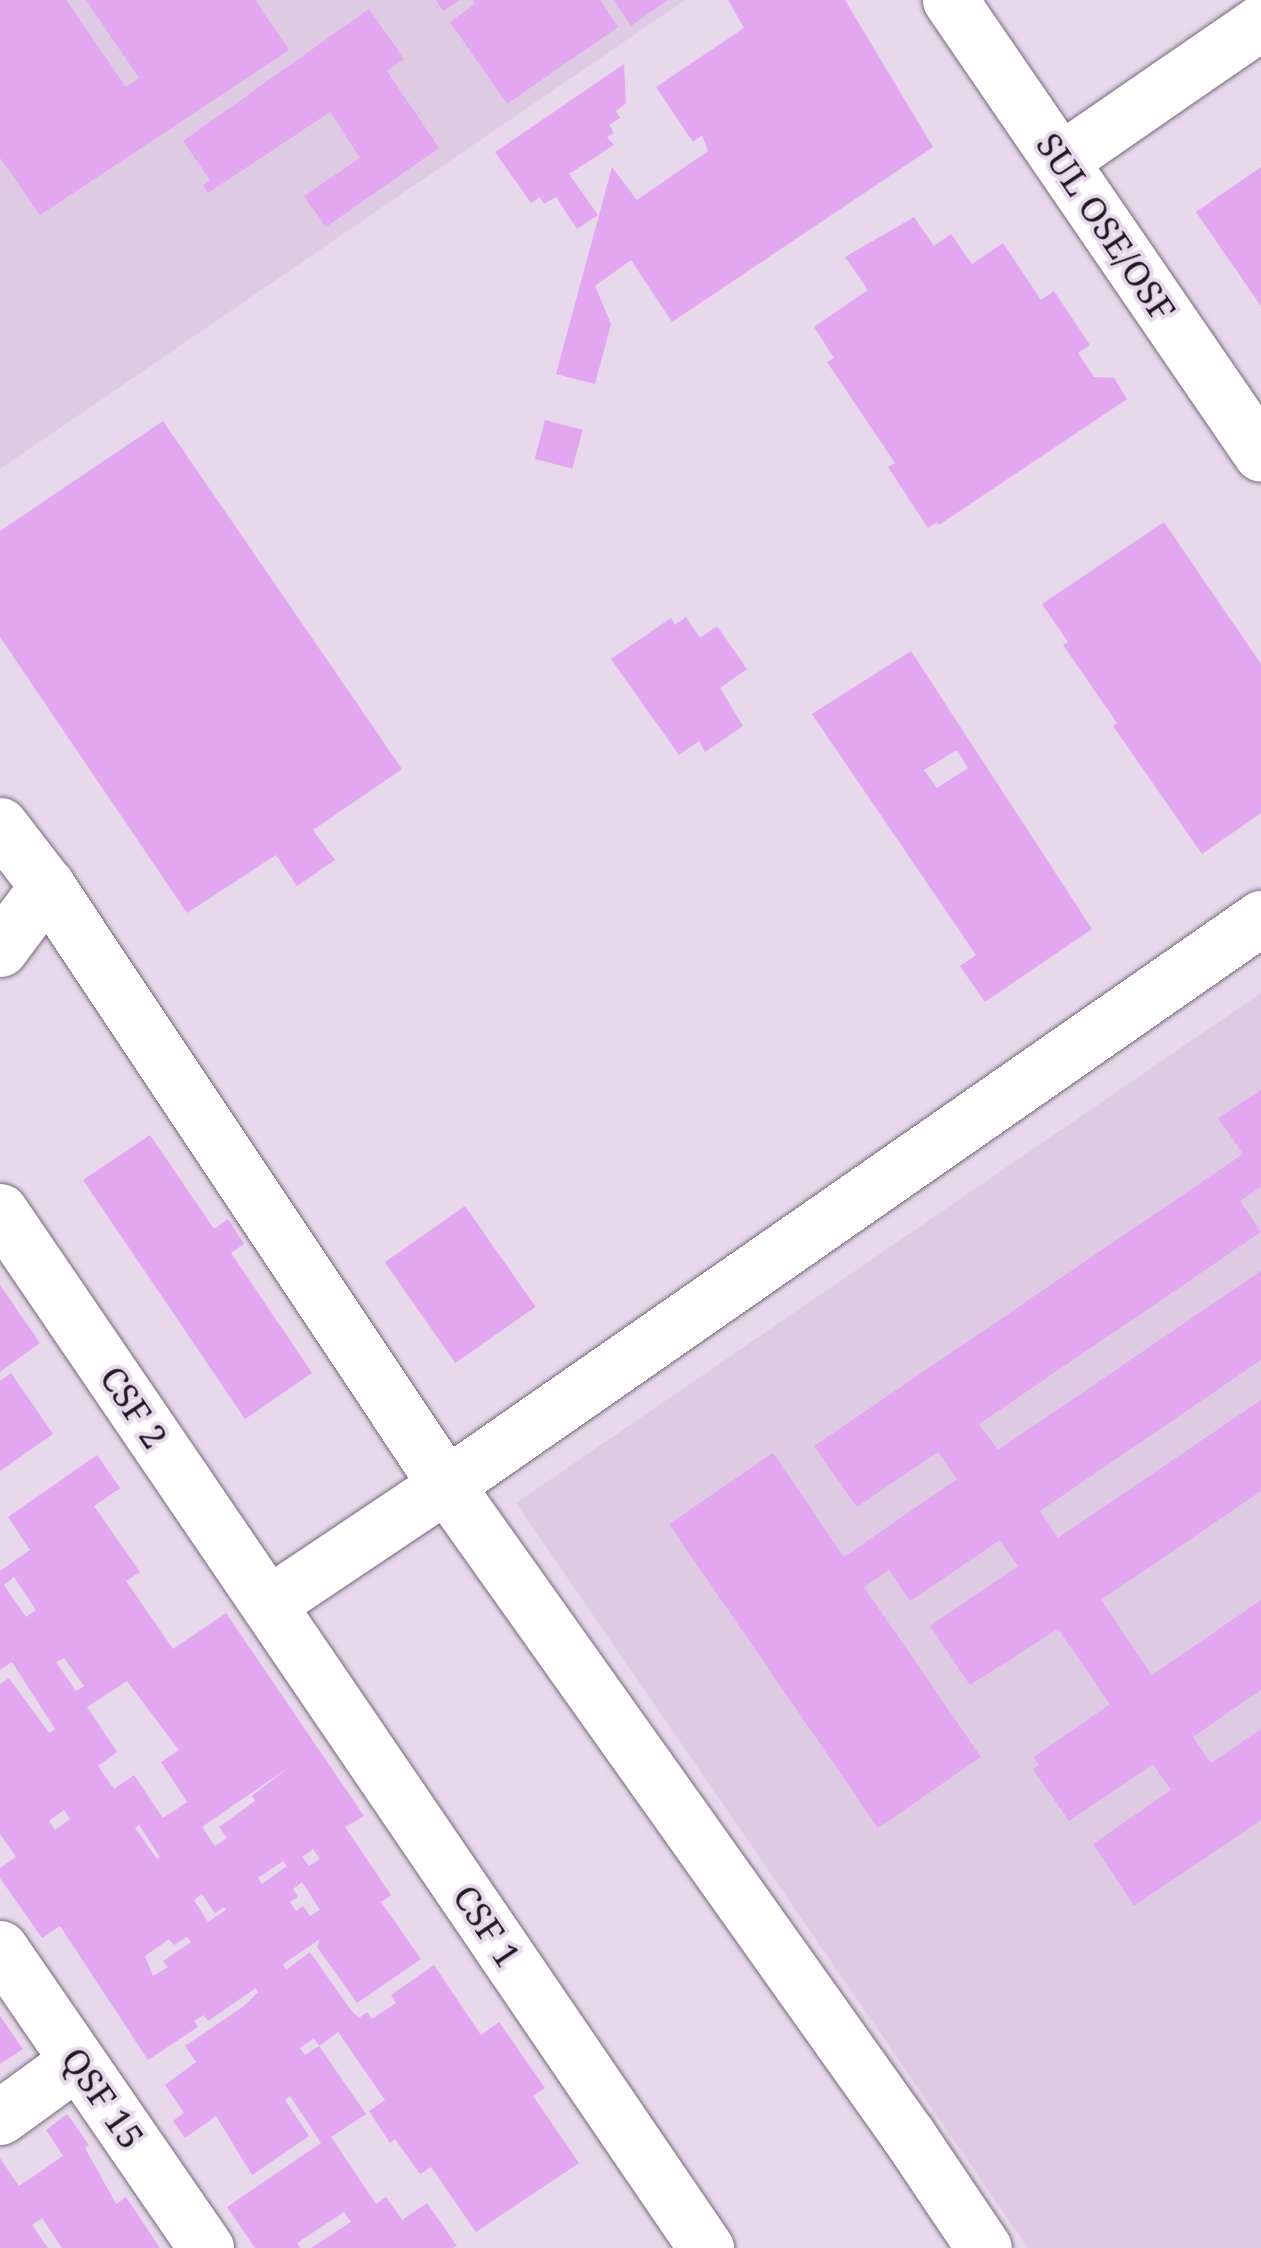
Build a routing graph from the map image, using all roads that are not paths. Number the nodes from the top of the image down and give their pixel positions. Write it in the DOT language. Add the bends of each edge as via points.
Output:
graph roads {
  1 [pos="950,0"];
  2 [pos="1261,22"];
  3 [pos="1061,160"];
  4 [pos="1261,454"];
  5 [pos="0,826"];
  6 [pos="46,886"];
  7 [pos="1261,918"];
  8 [pos="0,949"];
  9 [pos="0,1210"];
  10 [pos="446,1485"];
  11 [pos="268,1604"];
  12 [pos="0,1948"];
  13 [pos="77,2061"];
  14 [pos="0,2118"];
  15 [pos="687,2241"];
  16 [pos="206,2248"];
  17 [pos="984,2248"];
  1 -- 3 [label="street, SUL OSE/OSF"];
  2 -- 3 [label="street"];
  3 -- 4 [label="street, SUL OSE/OSF"];
  5 -- 6 [label="street"];
  6 -- 8 [label="street"];
  6 -- 10 [label="street"];
  7 -- 10 [label="street"];
  9 -- 11 [label="street, CSF 2"];
  10 -- 11 [label="street"];
  10 -- 17 [label="street"];
  11 -- 15 [label="street, CSF 1"];
  12 -- 13 [label="street, QSF 15"];
  13 -- 14 [label="street"];
  13 -- 16 [label="street, QSF 15"];
}
